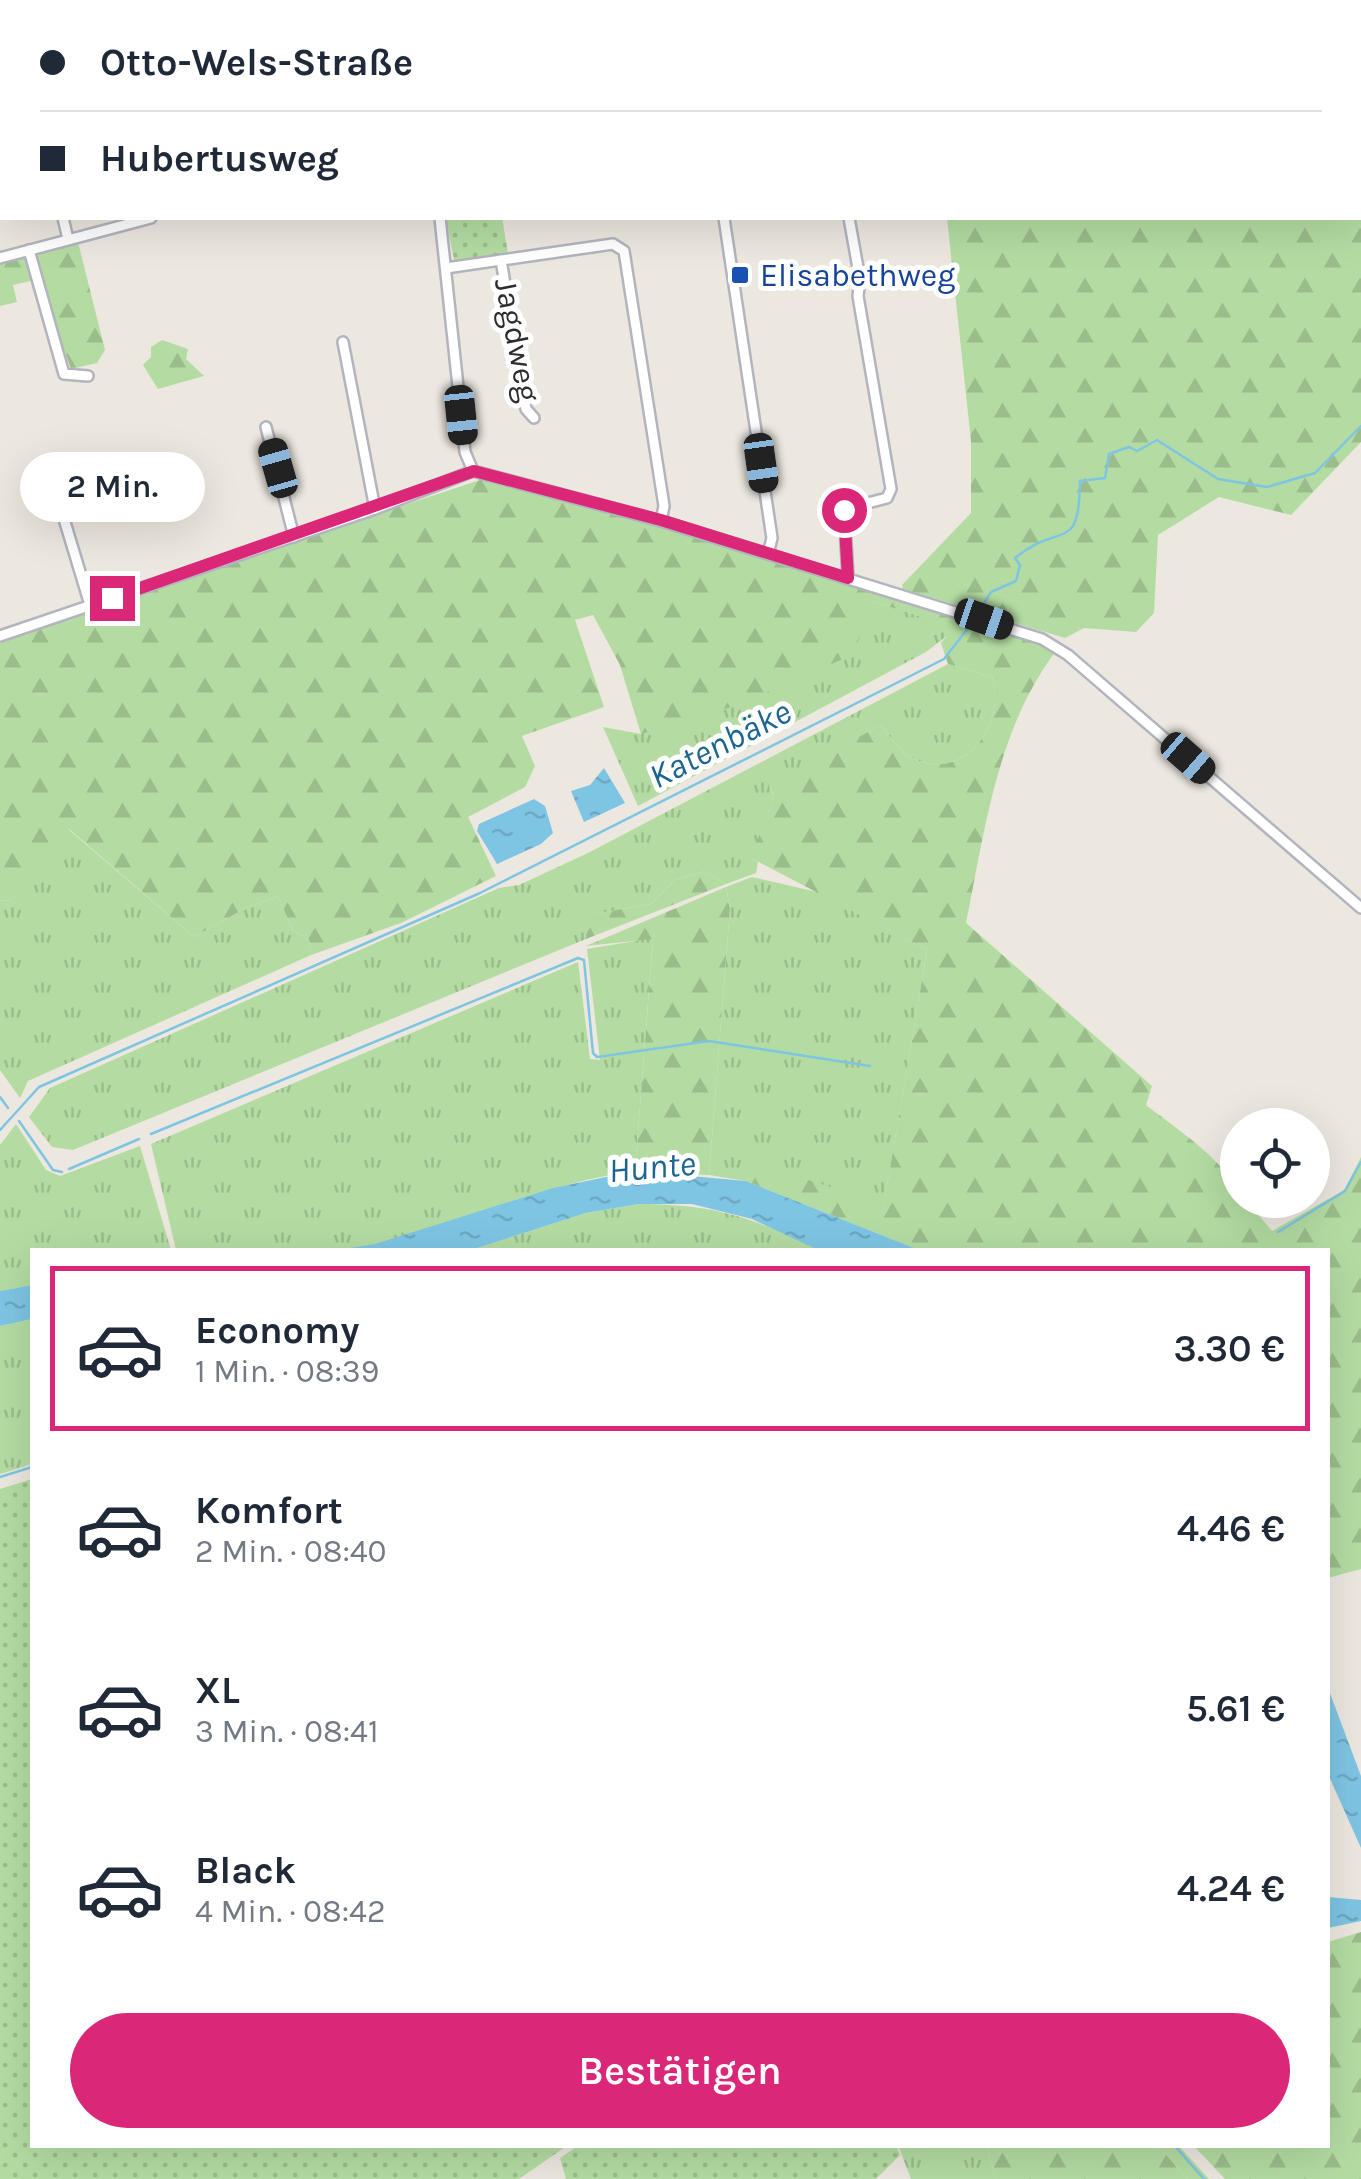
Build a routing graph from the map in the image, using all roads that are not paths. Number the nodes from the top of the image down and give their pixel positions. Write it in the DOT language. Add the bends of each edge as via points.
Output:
graph roads {
  1 [pos="63,220"];
  2 [pos="143,220"];
  3 [pos="440,220"];
  4 [pos="724,220"];
  5 [pos="849,220"];
  6 [pos="68,239"];
  7 [pos="29,250"];
  8 [pos="0,258"];
  9 [pos="502,260"];
  10 [pos="446,268"];
  11 [pos="343,342"];
  12 [pos="88,376"];
  13 [pos="534,418"];
  14 [pos="266,426"];
  15 [pos="474,471"];
  16 [pos="52,478"];
  17 [pos="375,509"];
  18 [pos="661,520"];
  19 [pos="294,537"];
  20 [pos="768,554"];
  21 [pos="848,578"];
  22 [pos="90,605"];
  23 [pos="0,636"];
  24 [pos="1361,908"];
  1 -- 6 [label="street"];
  2 -- 6 [label="street"];
  3 -- 10 [label="street"];
  4 -- 20 [label="street" via="772,538"];
  5 -- 21 [label="street" via="891,490 887,498 844,510"];
  6 -- 7 [label="street"];
  7 -- 8 [label="street"];
  7 -- 12 [label="street" via="64,374"];
  9 -- 10 [label="street"];
  9 -- 13 [label="street, Jagdweg" via="526,409"];
  9 -- 18 [label="street" via="612,244 624,251"];
  10 -- 15 [label="street" via="465,452"];
  11 -- 17 [label="street"];
  14 -- 19 [label="street"];
  15 -- 17 [label="street"];
  15 -- 18 [label="street"];
  16 -- 22 [label="street"];
  17 -- 19 [label="street"];
  18 -- 20 [label="street"];
  19 -- 22 [label="street"];
  20 -- 21 [label="street"];
  21 -- 24 [label="street" via="1042,639 1068,655"];
  22 -- 23 [label="street"];
}
